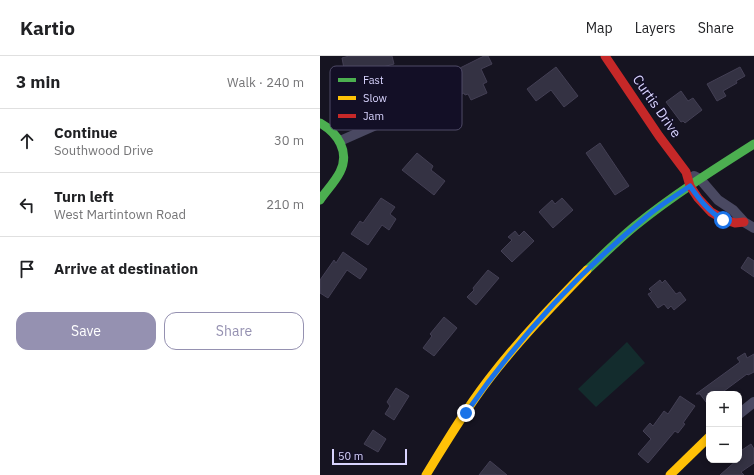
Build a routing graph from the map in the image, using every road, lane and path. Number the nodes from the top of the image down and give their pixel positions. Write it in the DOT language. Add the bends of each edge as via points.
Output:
graph roads {
  1 [pos="605,56"];
  2 [pos="320,124"];
  3 [pos="330,129"];
  4 [pos="332,130"];
  5 [pos="365,130"];
  6 [pos="340,141"];
  7 [pos="754,144"];
  8 [pos="686,172"];
  9 [pos="700,179"];
  10 [pos="690,186"];
  11 [pos="320,200"];
  12 [pos="744,222"];
  13 [pos="754,228"];
  14 [pos="754,402"];
  15 [pos="742,412"];
  16 [pos="706,440"];
  17 [pos="426,475"];
  18 [pos="670,475"];
  1 -- 8 [label="main road, Curtis Drive"];
  2 -- 3 [label="main road"];
  4 -- 6 [label="main road"];
  5 -- 6 [label="street"];
  6 -- 11 [label="main road" via="343,164"];
  7 -- 9 [label="main road"];
  8 -- 9 [label="street, Curtis Drive"];
  8 -- 10 [label="main road, Curtis Drive"];
  9 -- 10 [label="main road"];
  9 -- 12 [label="street" via="718,200"];
  10 -- 12 [label="main road, Curtis Drive" via="703,204 716,215 735,223"];
  10 -- 17 [label="main road" via="646,217 619,241 541,319 489,379"];
  12 -- 13 [label="street"];
  14 -- 15 [label="street"];
  16 -- 18 [label="main road"];
}
